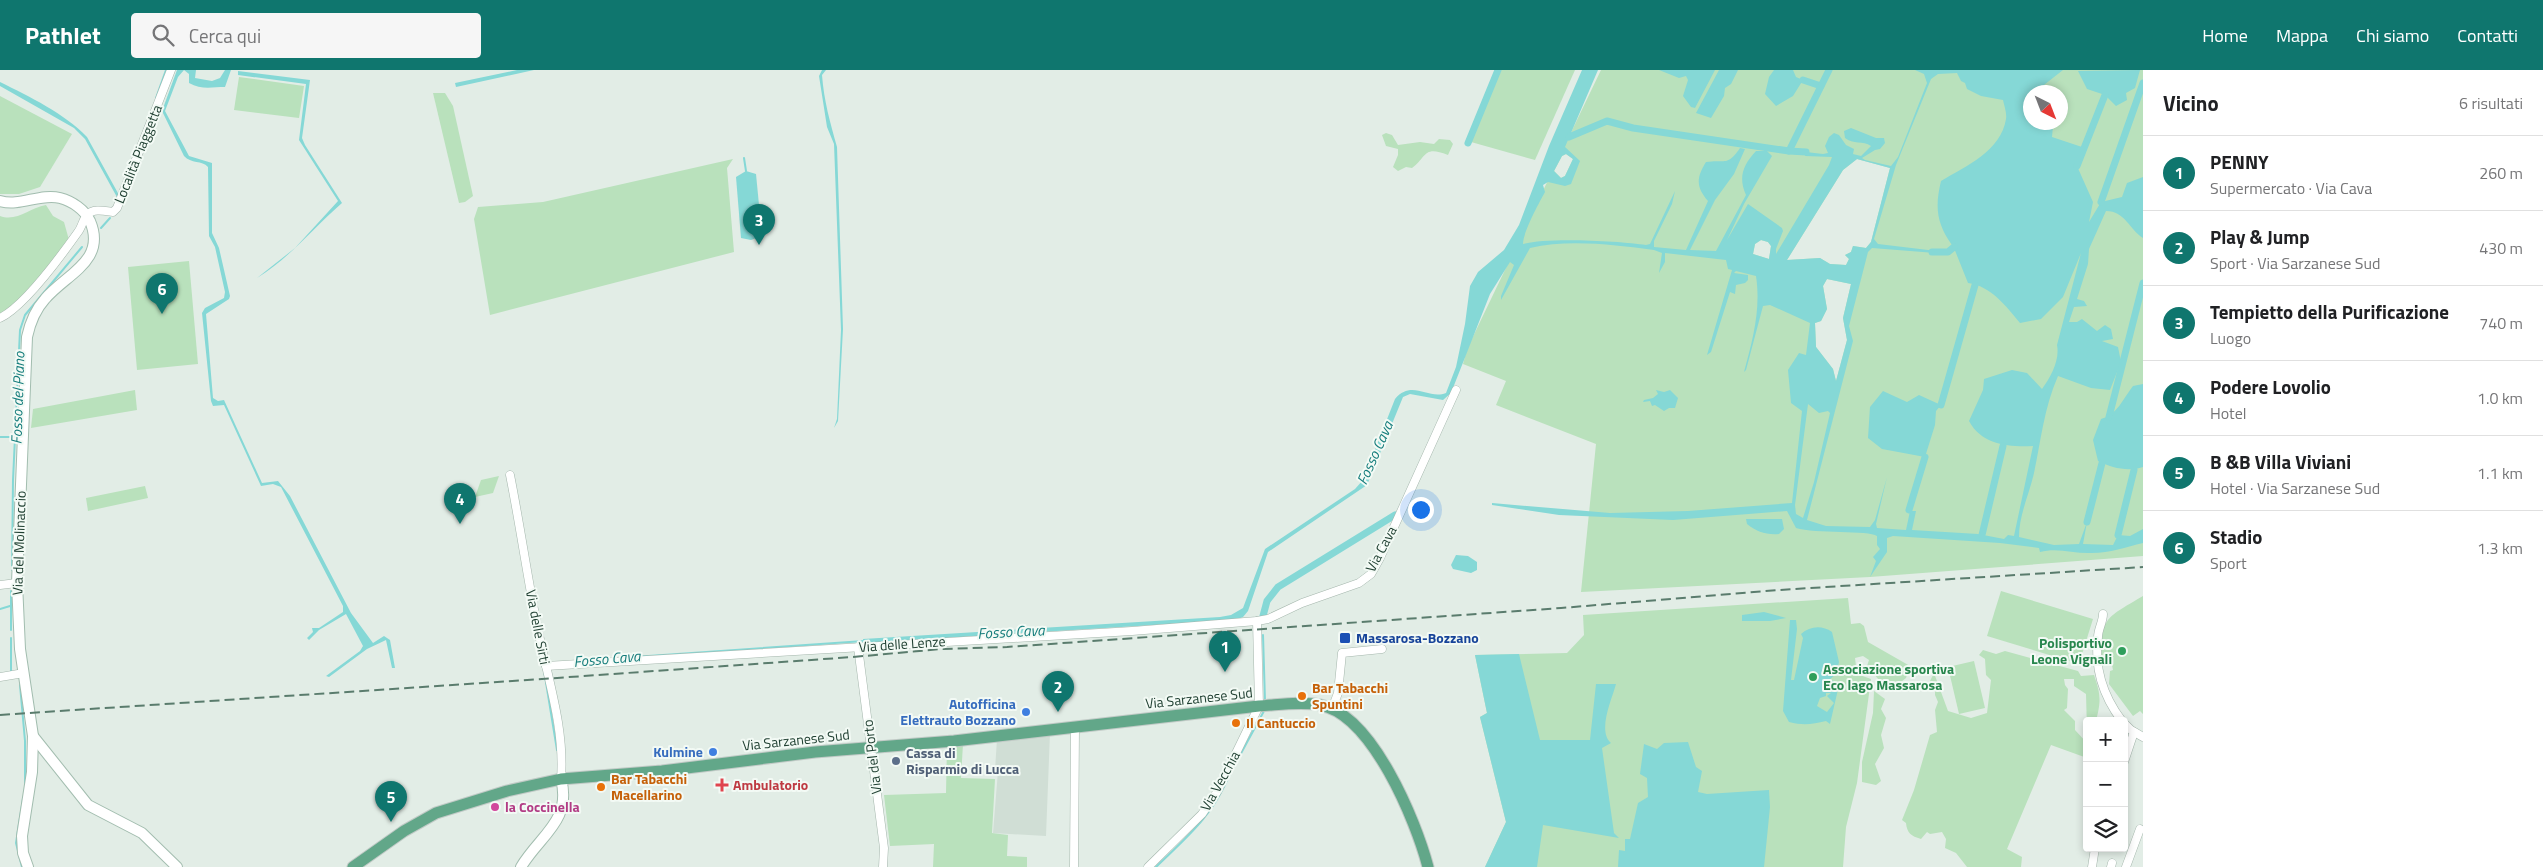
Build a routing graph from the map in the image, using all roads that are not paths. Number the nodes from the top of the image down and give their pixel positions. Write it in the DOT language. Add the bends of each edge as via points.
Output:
graph roads {
  1 [pos="171,70"];
  2 [pos="0,201"];
  3 [pos="87,215"];
  4 [pos="0,318"];
  5 [pos="1456,390"];
  6 [pos="510,475"];
  7 [pos="17,583"];
  8 [pos="0,586"];
  9 [pos="2103,614"];
  10 [pos="1257,621"];
  11 [pos="858,647"];
  12 [pos="1382,649"];
  13 [pos="546,664"];
  14 [pos="24,673"];
  15 [pos="0,677"];
  16 [pos="1263,706"];
  17 [pos="1332,708"];
  18 [pos="2120,717"];
  19 [pos="1075,727"];
  20 [pos="2128,727"];
  21 [pos="2134,732"];
  22 [pos="33,736"];
  23 [pos="2143,738"];
  24 [pos="871,748"];
  25 [pos="2128,750"];
  26 [pos="49,757"];
  27 [pos="32,760"];
  28 [pos="561,779"];
  29 [pos="2140,829"];
  30 [pos="2094,852"];
  31 [pos="2092,866"];
  32 [pos="28,867"];
  33 [pos="177,867"];
  34 [pos="353,867"];
  35 [pos="521,867"];
  36 [pos="883,867"];
  37 [pos="1074,867"];
  38 [pos="1148,867"];
  39 [pos="1428,867"];
  40 [pos="2126,867"];
  1 -- 3 [label="street, Località Piaggetta" via="117,208 113,212 96,210"];
  2 -- 3 [label="street" via="9,204 58,198"];
  3 -- 4 [label="street" via="80,230 18,306"];
  3 -- 7 [label="street, Via del Molinaccio" via="95,240 85,264 40,305 27,337"];
  5 -- 10 [label="street, Via Cava" via="1371,574 1359,583"];
  6 -- 13 [label="street, Via delle Sirti"];
  7 -- 8 [label="street"];
  7 -- 14 [label="street, Via del Molinaccio" via="17,621"];
  9 -- 18 [label="street" via="2098,634 2098,670 2104,691"];
  10 -- 11 [label="street, Via delle Lenze"];
  10 -- 16 [label="street"];
  11 -- 13 [label="street, Via delle Lenze"];
  11 -- 24 [label="street, Via del Porto"];
  12 -- 17 [label="street" via="1342,653 1338,693"];
  13 -- 28 [label="street, Via delle Sirti" via="561,734"];
  14 -- 15 [label="street"];
  14 -- 22 [label="street, Via del Molinaccio"];
  16 -- 17 [label="main road, Via Sarzanese Sud" via="1309,704"];
  16 -- 19 [label="main road, Via Sarzanese Sud"];
  16 -- 38 [label="street, Via Vecchia" via="1210,804 1189,829"];
  17 -- 39 [label="main road" via="1355,726 1394,778"];
  19 -- 24 [label="main road, Via Sarzanese Sud"];
  19 -- 37 [label="street"];
  20 -- 21 [label="street"];
  21 -- 23 [label="street"];
  21 -- 25 [label="street"];
  22 -- 26 [label="street"];
  22 -- 27 [label="street, Via del Molinaccio"];
  24 -- 28 [label="main road, Via Sarzanese Sud"];
  24 -- 36 [label="street, Via del Porto" via="884,848"];
  26 -- 27 [label="street"];
  26 -- 33 [label="street" via="91,807 142,833"];
  27 -- 32 [label="street, Via del Molinaccio" via="22,836"];
  28 -- 34 [label="main road, Via Sarzanese Sud" via="507,791 436,813"];
  28 -- 35 [label="street" via="564,804 560,817 537,842"];
  29 -- 40 [label="street"];
  30 -- 31 [label="street"];
}
